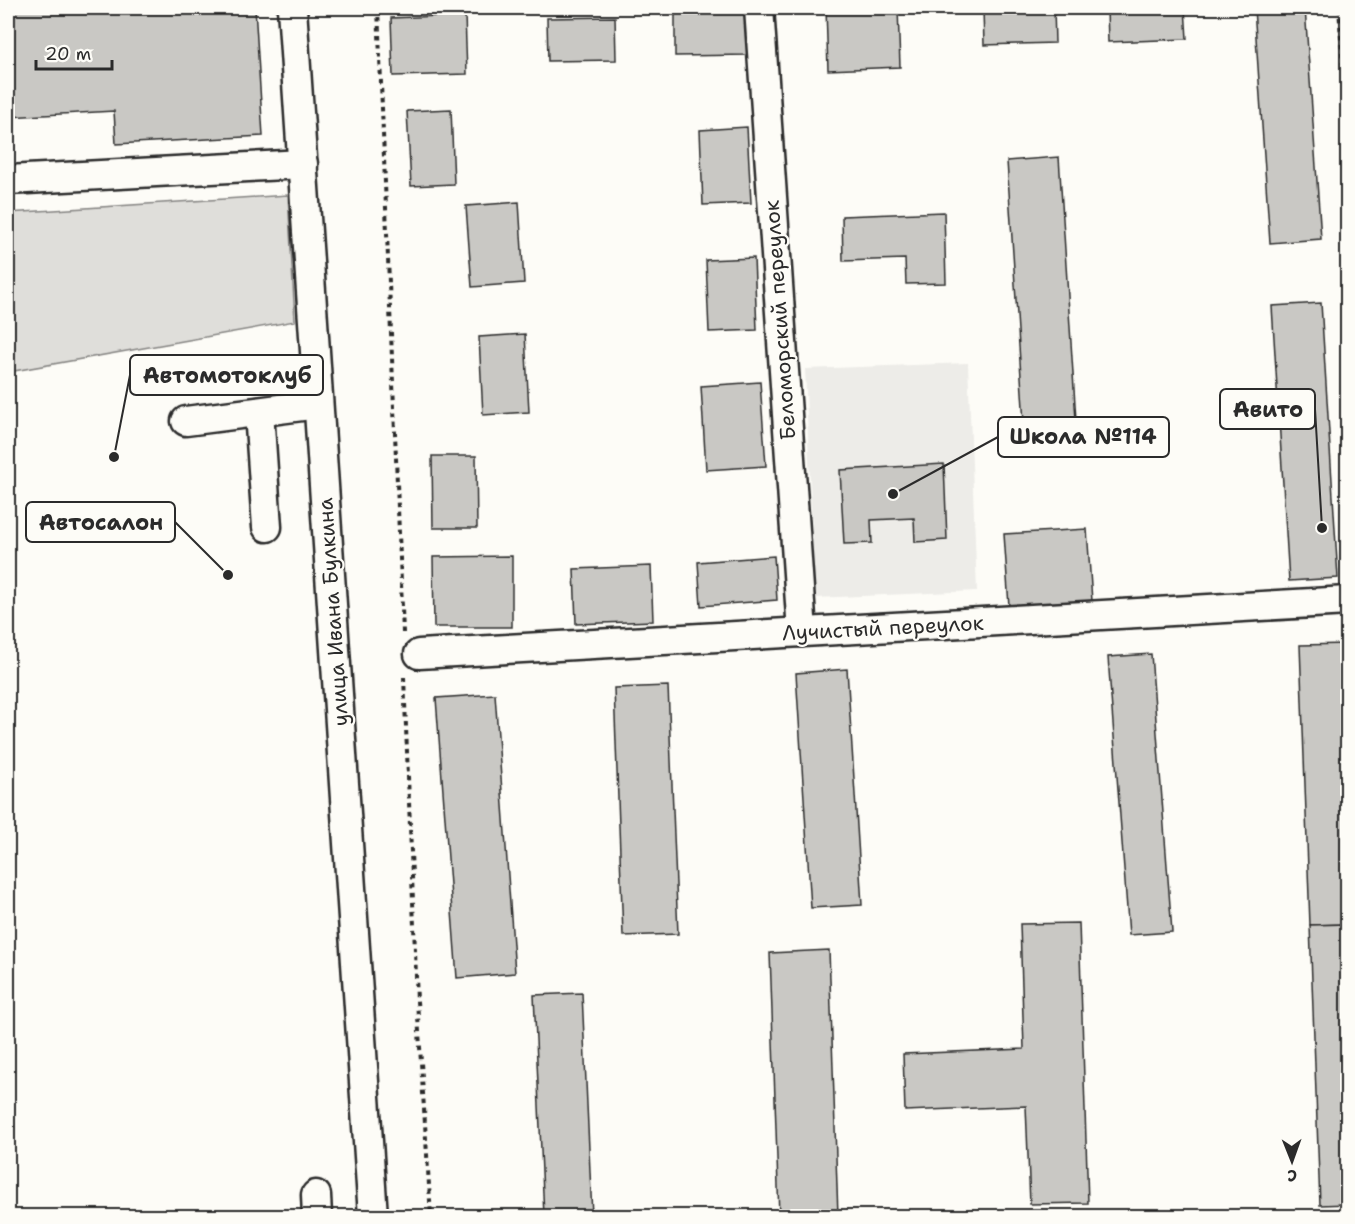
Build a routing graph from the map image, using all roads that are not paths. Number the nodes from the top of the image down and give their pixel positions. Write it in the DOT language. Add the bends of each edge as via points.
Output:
graph roads {
  1 [pos="292,8"];
  2 [pos="759,8"];
  3 [pos="303,164"];
  4 [pos="8,180"];
  5 [pos="318,404"];
  6 [pos="259,412"];
  7 [pos="186,421"];
  8 [pos="267,527"];
  9 [pos="1347,601"];
  10 [pos="802,632"];
  11 [pos="409,654"];
  12 [pos="374,1216"];
  1 -- 3 [label="street, улица Ивана Булкина"];
  2 -- 10 [label="street, Беломорский переулок"];
  3 -- 4 [label="street"];
  3 -- 5 [label="street, улица Ивана Булкина"];
  5 -- 6 [label="street"];
  5 -- 12 [label="street, улица Ивана Булкина"];
  6 -- 7 [label="street"];
  6 -- 8 [label="street"];
  9 -- 10 [label="street, Лучистый переулок"];
  10 -- 11 [label="street, Лучистый переулок"];
}
